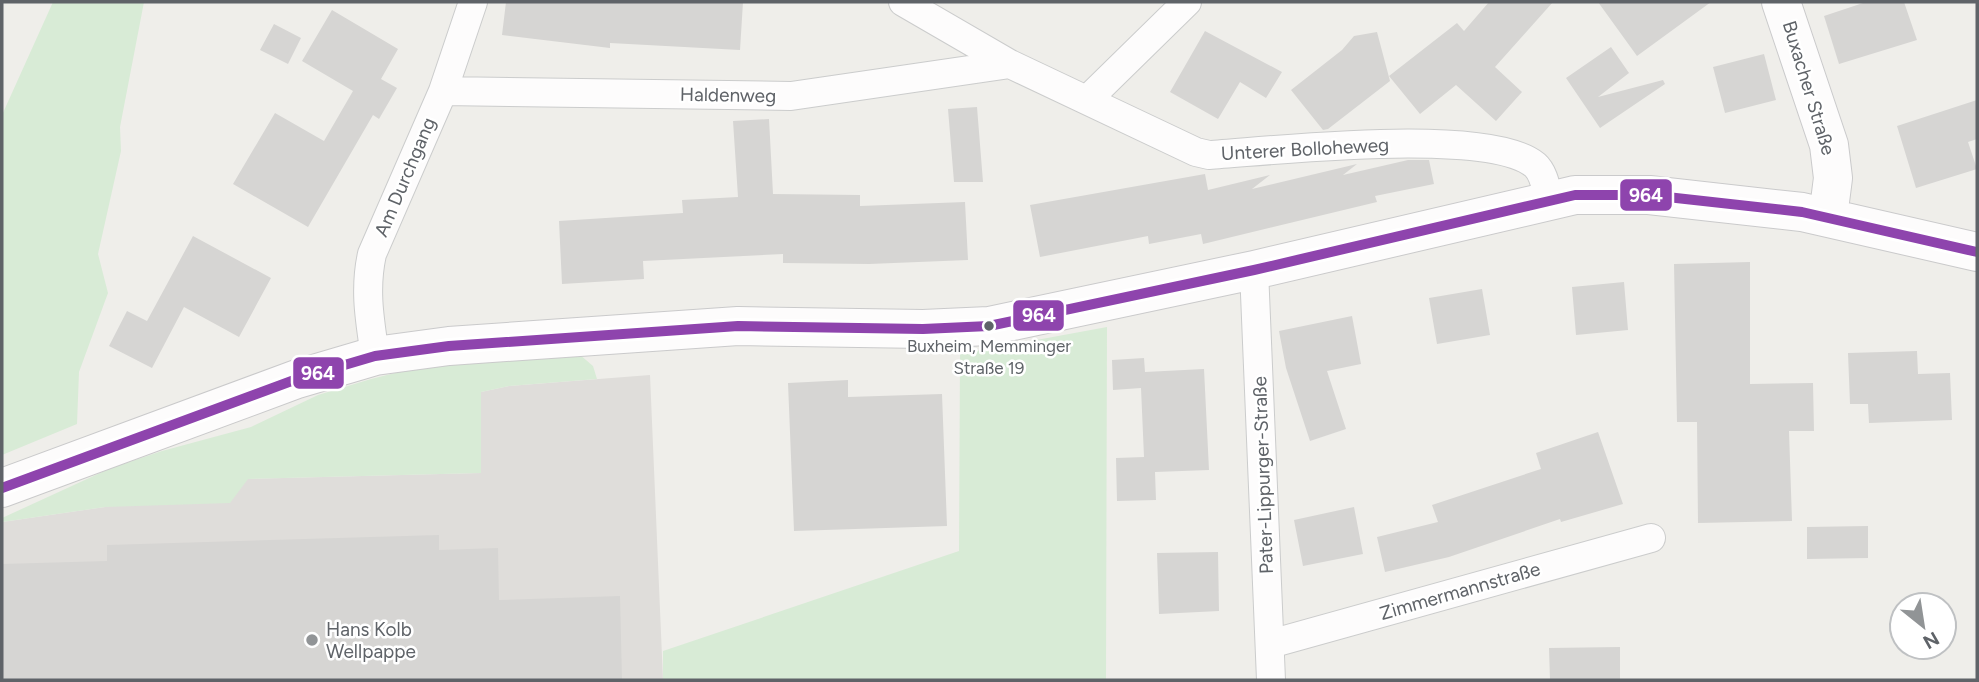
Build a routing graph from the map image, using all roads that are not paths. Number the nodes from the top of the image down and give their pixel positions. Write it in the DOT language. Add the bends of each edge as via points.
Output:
graph roads {
  1 [pos="473,2"];
  2 [pos="903,2"];
  3 [pos="1186,2"];
  4 [pos="1781,2"];
  5 [pos="1010,64"];
  6 [pos="443,91"];
  7 [pos="1088,99"];
  8 [pos="1549,199"];
  9 [pos="1828,217"];
  10 [pos="1977,251"];
  11 [pos="1254,270"];
  12 [pos="375,356"];
  13 [pos="2,488"];
  14 [pos="1651,538"];
  15 [pos="1270,644"];
  16 [pos="1271,680"];
  1 -- 6 [label="street, Am Durchgang"];
  2 -- 5 [label="street, Unterer Bolloheweg"];
  3 -- 7 [label="street"];
  4 -- 9 [label="street, Buxacher Straße" via="1829,145 1833,178"];
  5 -- 6 [label="street, Haldenweg" via="791,96"];
  5 -- 7 [label="street, Unterer Bolloheweg"];
  6 -- 12 [label="street, Am Durchgang" via="372,254 366,301"];
  7 -- 8 [label="street, Unterer Bolloheweg" via="1165,139 1209,155 1380,143 1471,147 1510,154 1535,165"];
  8 -- 9 [label="street" via="1649,195"];
  8 -- 11 [label="street"];
  9 -- 10 [label="street"];
  11 -- 12 [label="street" via="962,329 738,327 449,346"];
  11 -- 15 [label="street, Pater-Lippurger-Straße"];
  12 -- 13 [label="street" via="297,379"];
  14 -- 15 [label="street, Zimmermannstraße"];
  15 -- 16 [label="street, Pater-Lippurger-Straße"];
}
